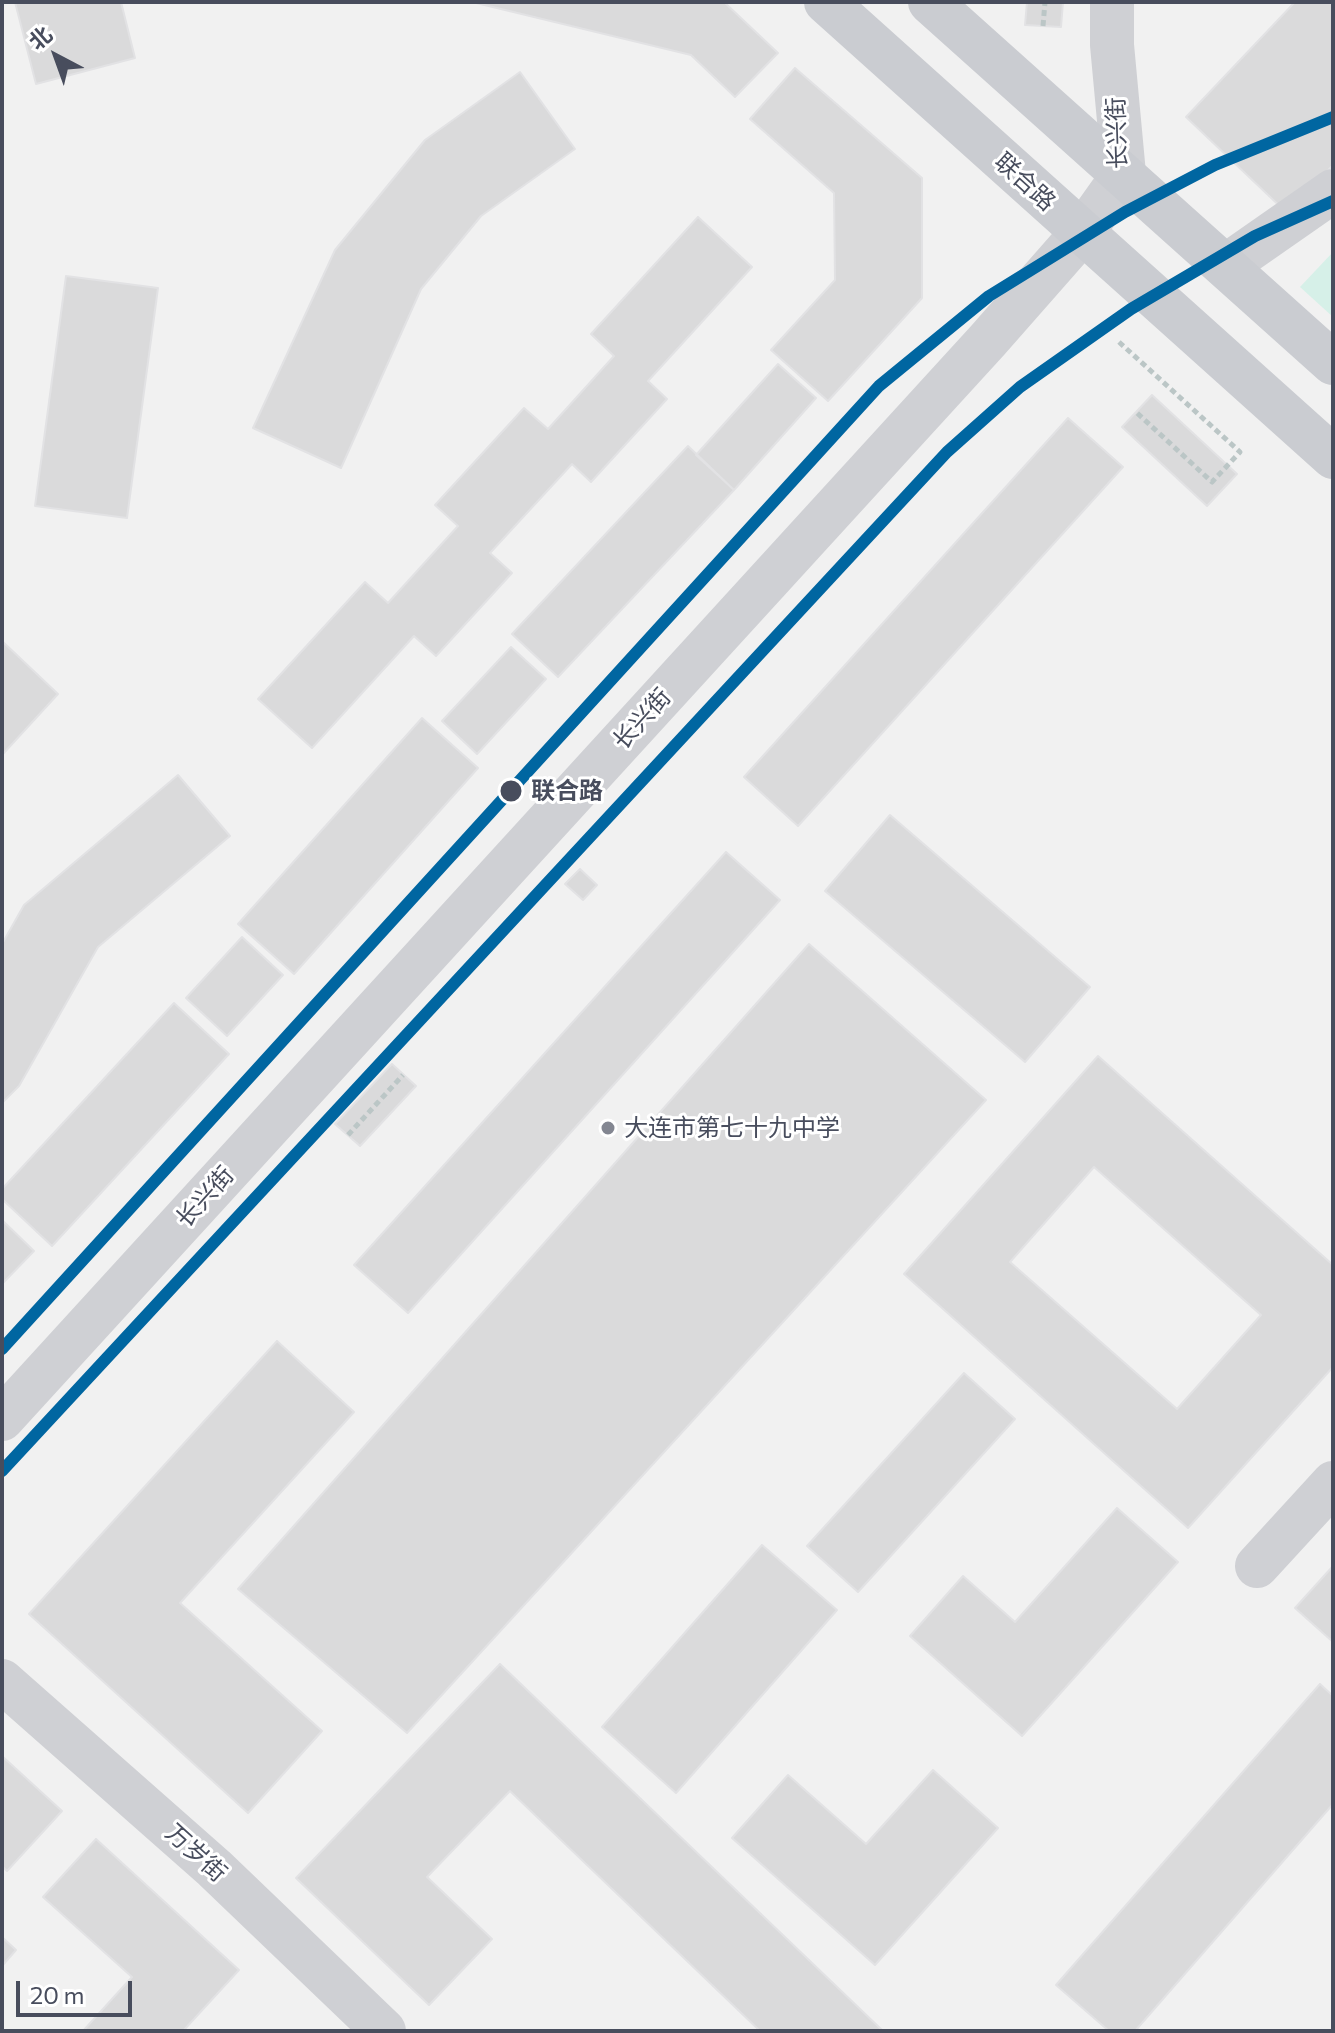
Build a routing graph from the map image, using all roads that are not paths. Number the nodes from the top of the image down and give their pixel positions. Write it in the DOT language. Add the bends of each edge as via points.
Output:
graph roads {
  1 [pos="826,2"];
  2 [pos="930,2"];
  3 [pos="1112,2"];
  4 [pos="1124,174"];
  5 [pos="1333,191"];
  6 [pos="1082,233"];
  7 [pos="1227,265"];
  8 [pos="1333,363"];
  9 [pos="1333,457"];
  10 [pos="2,1419"];
  11 [pos="1333,1483"];
  12 [pos="1257,1566"];
  13 [pos="2,1681"];
  14 [pos="384,2031"];
  1 -- 6 [label="main road, 联合路"];
  2 -- 4 [label="main road"];
  3 -- 4 [label="street, 长兴街"];
  4 -- 6 [label="street, 长兴街"];
  4 -- 7 [label="main road"];
  5 -- 7 [label="street"];
  6 -- 9 [label="main road, 联合路"];
  6 -- 10 [label="street, 长兴街"];
  7 -- 8 [label="main road"];
  11 -- 12 [label="street"];
  13 -- 14 [label="street, 万岁街" via="214,1868"];
}
